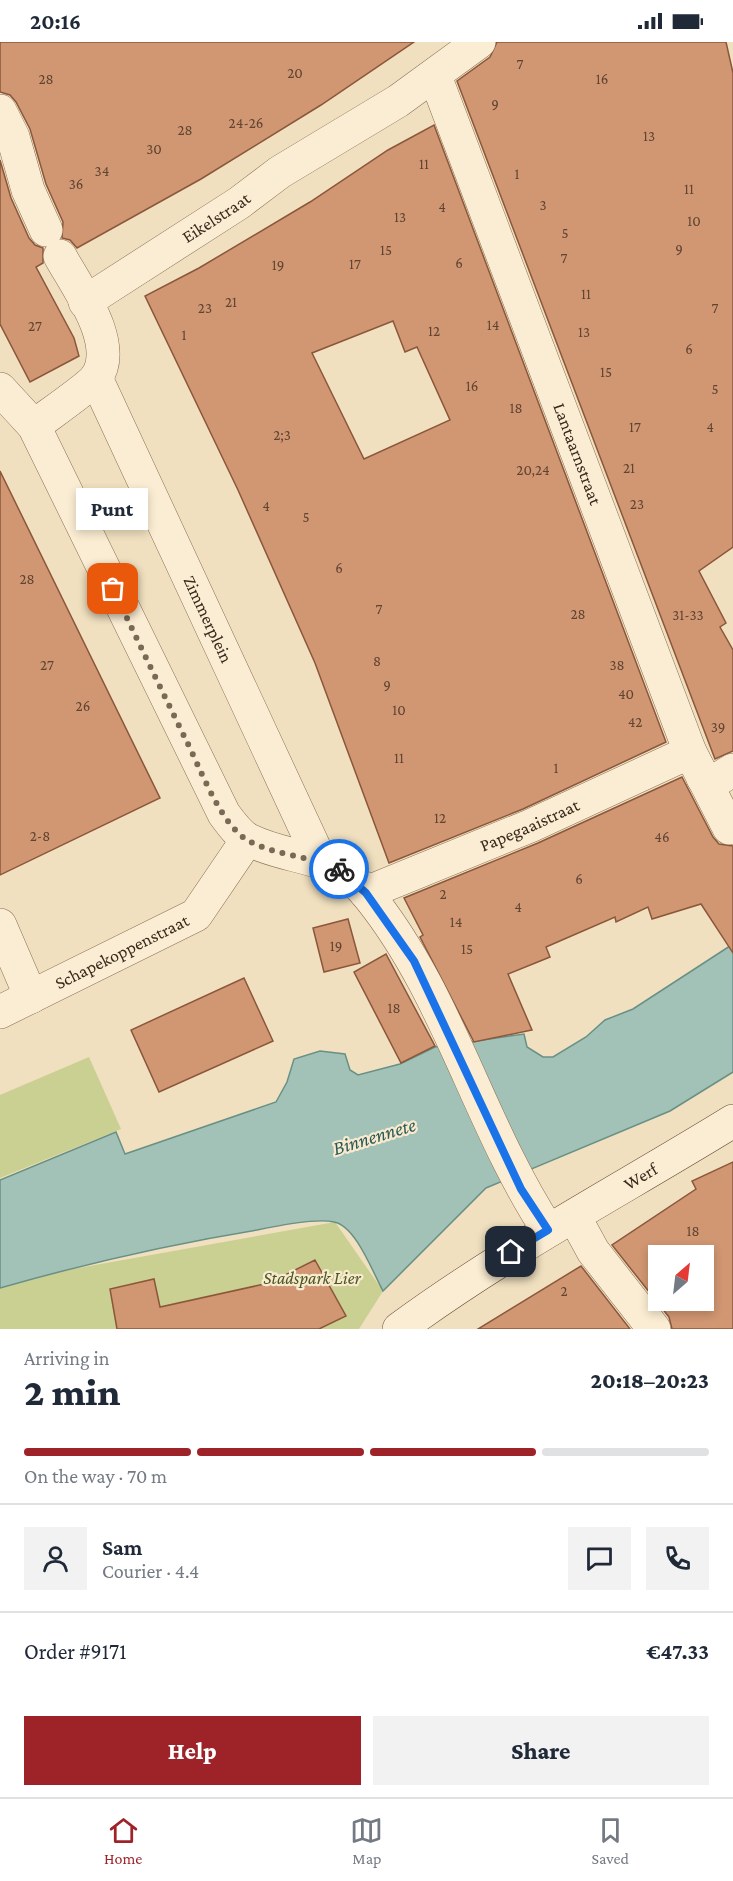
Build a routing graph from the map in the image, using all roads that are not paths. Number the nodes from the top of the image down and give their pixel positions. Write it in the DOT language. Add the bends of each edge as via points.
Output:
graph roads {
  1 [pos="479,42"];
  2 [pos="435,75"];
  3 [pos="0,111"];
  4 [pos="85,302"];
  5 [pos="96,378"];
  6 [pos="0,389"];
  7 [pos="34,426"];
  8 [pos="708,767"];
  9 [pos="729,828"];
  10 [pos="247,840"];
  11 [pos="320,860"];
  12 [pos="366,893"];
  13 [pos="0,925"];
  14 [pos="31,997"];
  15 [pos="0,1012"];
  16 [pos="733,1121"];
  17 [pos="561,1224"];
  18 [pos="399,1329"];
  19 [pos="654,1329"];
  1 -- 2 [label="street, Eikelstraat"];
  2 -- 4 [label="street, Eikelstraat"];
  2 -- 8 [label="street, Lantaarnstraat"];
  3 -- 4 [label="street" via="13,137 28,190"];
  4 -- 5 [label="street" via="100,330 104,359"];
  5 -- 7 [label="street"];
  5 -- 11 [label="street, Zimmerplein"];
  6 -- 7 [label="street"];
  7 -- 10 [label="street" via="212,794"];
  8 -- 9 [label="street, Lantaarnstraat"];
  8 -- 12 [label="street, Papegaaistraat" via="530,826"];
  10 -- 11 [label="street"];
  10 -- 14 [label="street, Schapekoppenstraat" via="196,915"];
  11 -- 12 [label="street" via="344,871"];
  12 -- 17 [label="street" via="414,961 523,1190"];
  13 -- 14 [label="street"];
  14 -- 15 [label="street, Schapekoppenstraat"];
  16 -- 17 [label="street, Werf"];
  17 -- 18 [label="street, Werf" via="444,1296"];
  17 -- 19 [label="street" via="593,1251"];
}
